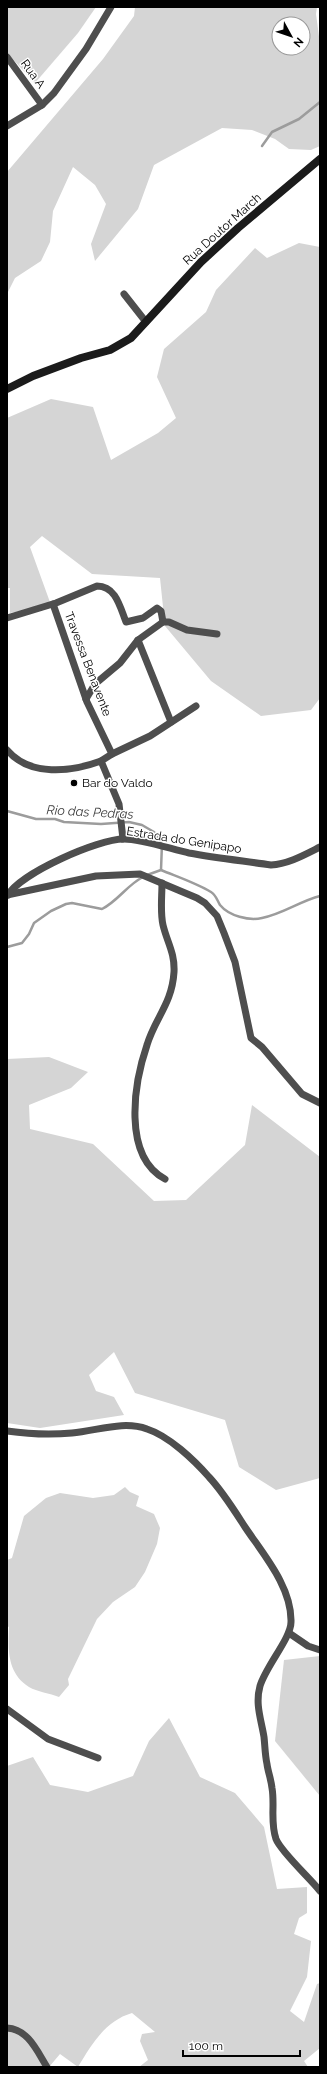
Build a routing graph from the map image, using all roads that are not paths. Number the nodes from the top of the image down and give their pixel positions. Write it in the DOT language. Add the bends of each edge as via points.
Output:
graph roads {
  1 [pos="110,7"];
  2 [pos="7,57"];
  3 [pos="42,105"];
  4 [pos="7,126"];
  5 [pos="320,159"];
  6 [pos="124,294"];
  7 [pos="146,322"];
  8 [pos="7,389"];
  9 [pos="54,604"];
  10 [pos="7,618"];
  11 [pos="163,622"];
  12 [pos="218,634"];
  13 [pos="138,640"];
  14 [pos="86,699"];
  15 [pos="196,706"];
  16 [pos="171,722"];
  17 [pos="7,750"];
  18 [pos="112,754"];
  19 [pos="101,761"];
  20 [pos="123,839"];
  21 [pos="320,847"];
  22 [pos="162,883"];
  23 [pos="8,895"];
  24 [pos="320,1103"];
  25 [pos="166,1179"];
  26 [pos="7,1431"];
  27 [pos="289,1633"];
  28 [pos="320,1650"];
  29 [pos="7,1709"];
  30 [pos="98,1758"];
  31 [pos="320,1891"];
  32 [pos="7,2028"];
  33 [pos="47,2067"];
  1 -- 3 [label="street" via="86,49"];
  2 -- 3 [label="street, Rua A"];
  3 -- 4 [label="street"];
  5 -- 7 [label="main road, Rua Doutor March" via="207,257"];
  6 -- 7 [label="street"];
  7 -- 8 [label="main road, Rua Doutor March" via="131,338 110,350 33,376"];
  9 -- 10 [label="street"];
  9 -- 11 [label="street" via="87,588 103,586 114,593 126,622 143,618 157,608 161,611"];
  9 -- 14 [label="street, Travessa Benavente"];
  11 -- 12 [label="street" via="187,630"];
  11 -- 13 [label="street"];
  13 -- 14 [label="street" via="120,663 95,684"];
  13 -- 16 [label="street"];
  14 -- 18 [label="street, Travessa Benavente"];
  15 -- 16 [label="street"];
  16 -- 18 [label="street" via="150,736"];
  17 -- 19 [label="street" via="21,762 51,770 82,768"];
  18 -- 19 [label="street"];
  19 -- 20 [label="street" via="119,804"];
  20 -- 21 [label="street, Estrada do Genipapo" via="190,853 271,864 289,861"];
  20 -- 23 [label="street, Estrada do Genipapo" via="87,849 44,866 21,880"];
  22 -- 23 [label="street" via="140,874 96,876"];
  22 -- 24 [label="street" via="197,898 217,916 235,962 251,1038 262,1047 302,1094"];
  22 -- 25 [label="street" via="163,926 171,945 174,973 170,996 147,1044 136,1098 135,1118 138,1138 148,1165"];
  26 -- 27 [label="street" via="72,1433 136,1426 158,1433 197,1464 232,1507 280,1582 292,1622"];
  27 -- 28 [label="street" via="308,1646"];
  27 -- 31 [label="street" via="267,1669 257,1699 258,1714 272,1788 272,1825 276,1840"];
  29 -- 30 [label="street" via="48,1739"];
  32 -- 33 [label="street" via="21,2031"];
}
